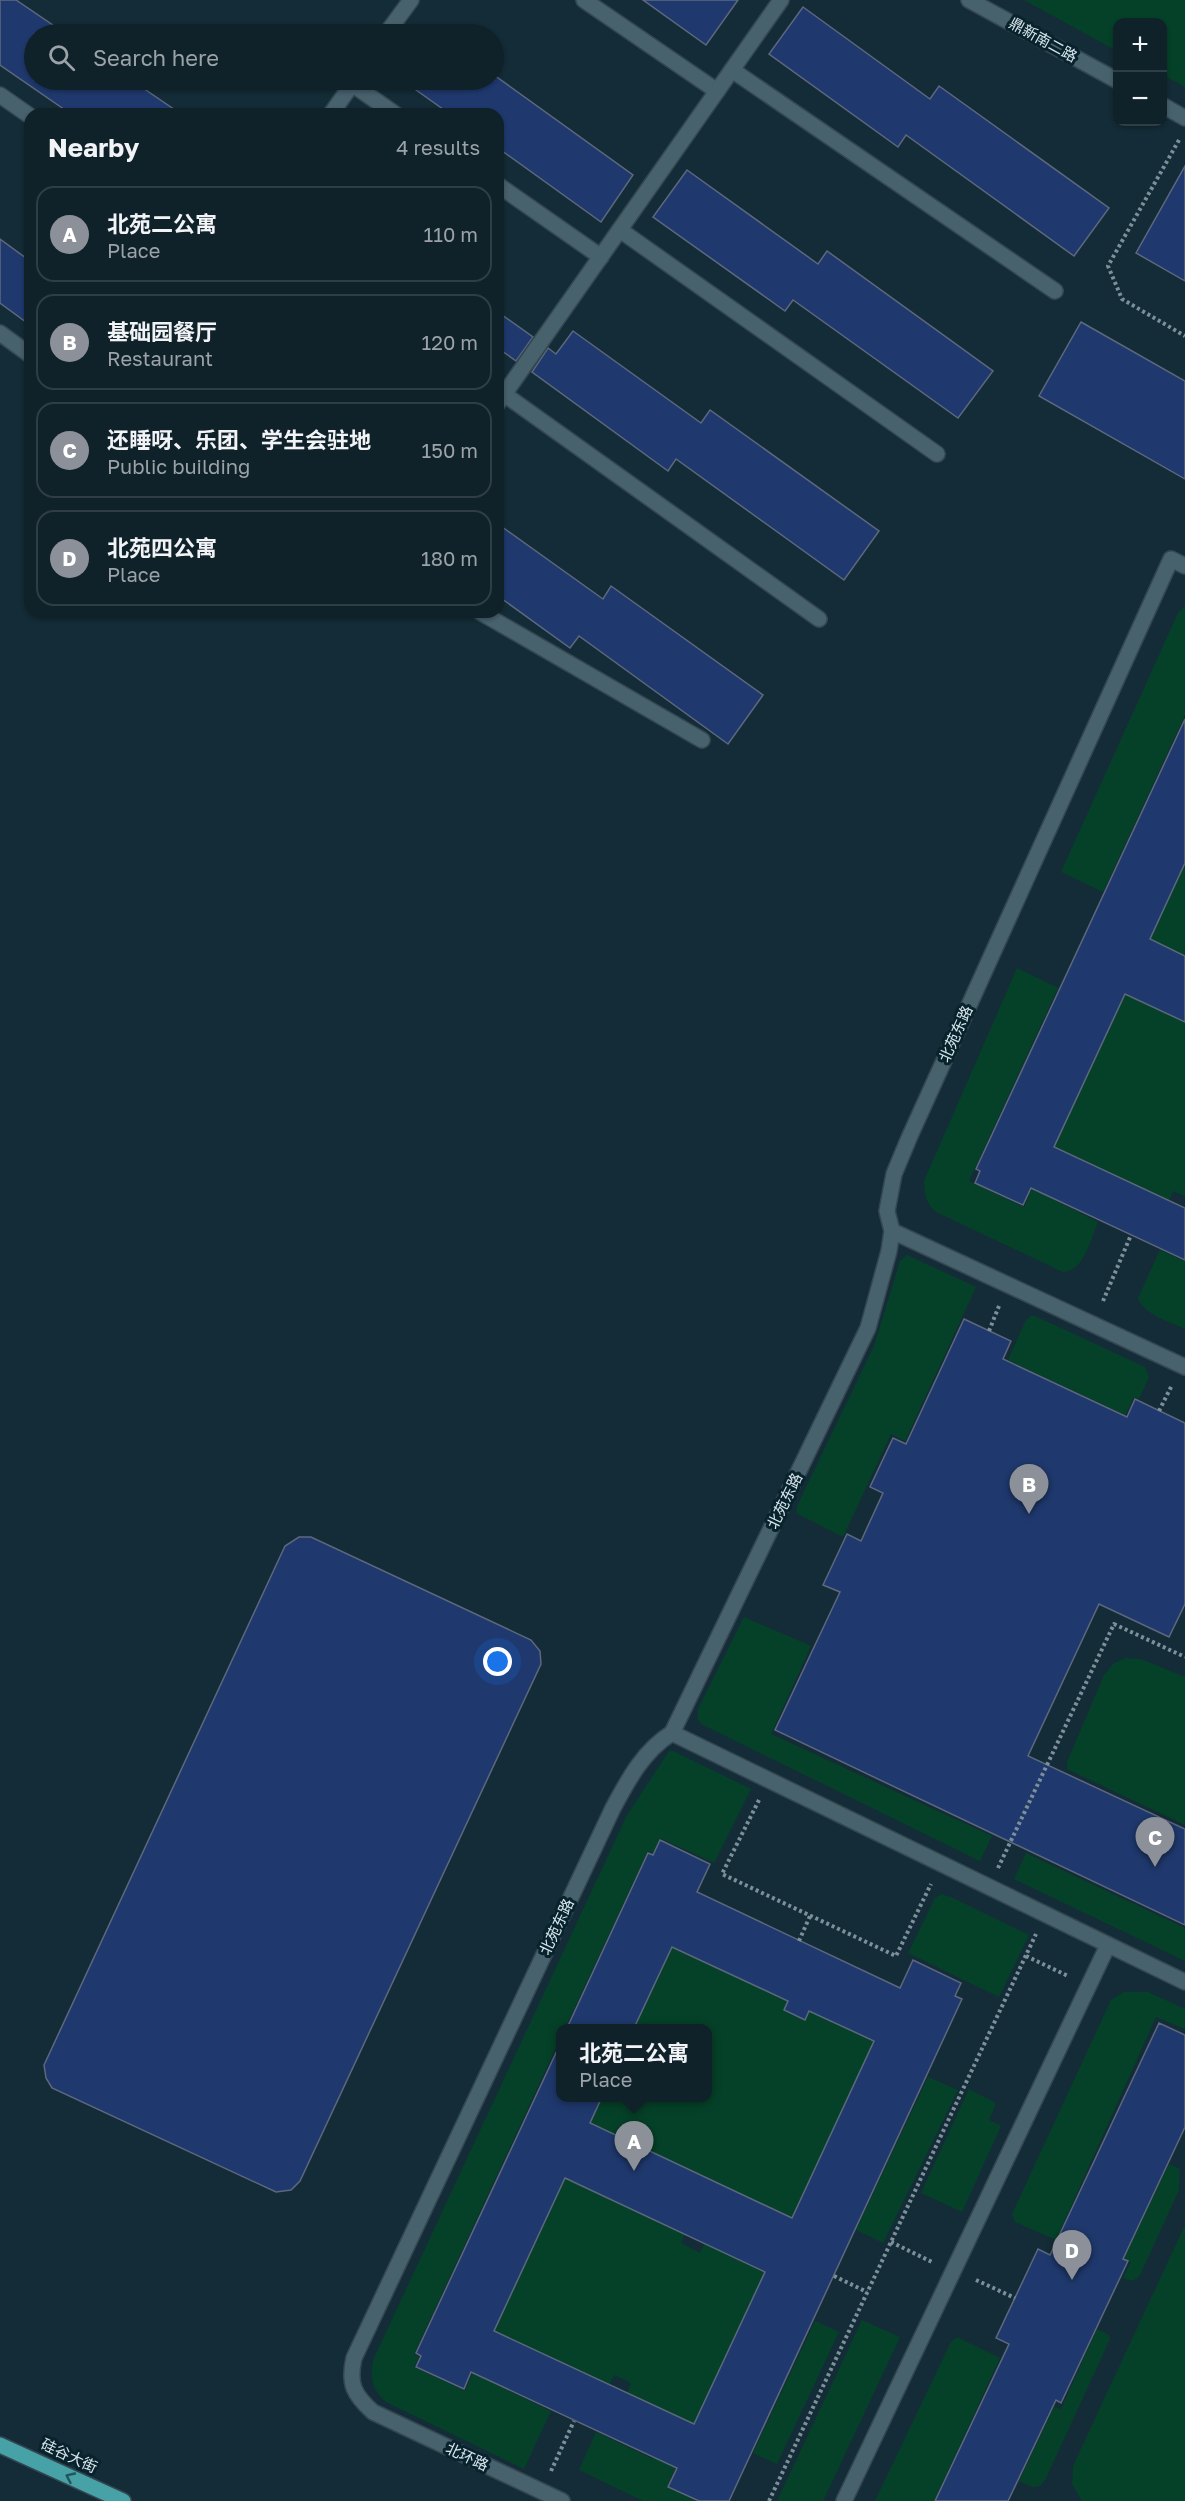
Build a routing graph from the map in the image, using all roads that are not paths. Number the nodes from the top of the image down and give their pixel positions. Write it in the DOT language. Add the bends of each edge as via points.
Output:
graph roads {
  1 [pos="411,0"];
  2 [pos="584,0"];
  3 [pos="782,0"];
  4 [pos="969,0"];
  5 [pos="394,24"];
  6 [pos="732,70"];
  7 [pos="1113,78"];
  8 [pos="348,90"];
  9 [pos="364,90"];
  10 [pos="717,91"];
  11 [pos="0,95"];
  12 [pos="335,108"];
  13 [pos="387,108"];
  14 [pos="1167,108"];
  15 [pos="24,112"];
  16 [pos="1185,118"];
  17 [pos="504,189"];
  18 [pos="620,230"];
  19 [pos="601,256"];
  20 [pos="1055,291"];
  21 [pos="0,333"];
  22 [pos="24,351"];
  23 [pos="504,395"];
  24 [pos="504,401"];
  25 [pos="937,454"];
  26 [pos="1185,566"];
  27 [pos="490,618"];
  28 [pos="819,619"];
  29 [pos="702,740"];
  30 [pos="892,1231"];
  31 [pos="1185,1367"];
  32 [pos="672,1732"];
  33 [pos="1108,1945"];
  34 [pos="1185,1982"];
  35 [pos="373,2412"];
  36 [pos="0,2445"];
  37 [pos="123,2501"];
  38 [pos="562,2501"];
  39 [pos="844,2501"];
  1 -- 5 [label="lane"];
  2 -- 10 [label="lane"];
  3 -- 6 [label="lane"];
  4 -- 7 [label="lane, 鼎新南二路"];
  6 -- 10 [label="lane"];
  6 -- 20 [label="lane"];
  8 -- 12 [label="lane"];
  9 -- 13 [label="lane"];
  10 -- 18 [label="lane"];
  11 -- 15 [label="lane"];
  14 -- 16 [label="lane"];
  17 -- 19 [label="lane"];
  18 -- 19 [label="lane"];
  18 -- 25 [label="lane"];
  19 -- 23 [label="lane"];
  21 -- 22 [label="lane"];
  24 -- 28 [label="lane"];
  26 -- 30 [label="lane, 北苑东路" via="1171,560 894,1174 887,1211"];
  27 -- 29 [label="lane"];
  30 -- 31 [label="lane"];
  30 -- 32 [label="lane, 北苑东路" via="868,1328"];
  32 -- 33 [label="lane"];
  32 -- 35 [label="lane, 北苑东路" via="659,1740 643,1759 613,1808 354,2358 352,2385 358,2399"];
  33 -- 34 [label="lane"];
  33 -- 39 [label="lane"];
  35 -- 38 [label="lane, 北环路"];
  37 -- 36 [label="main road, 硅谷大街, one-way"];
}
